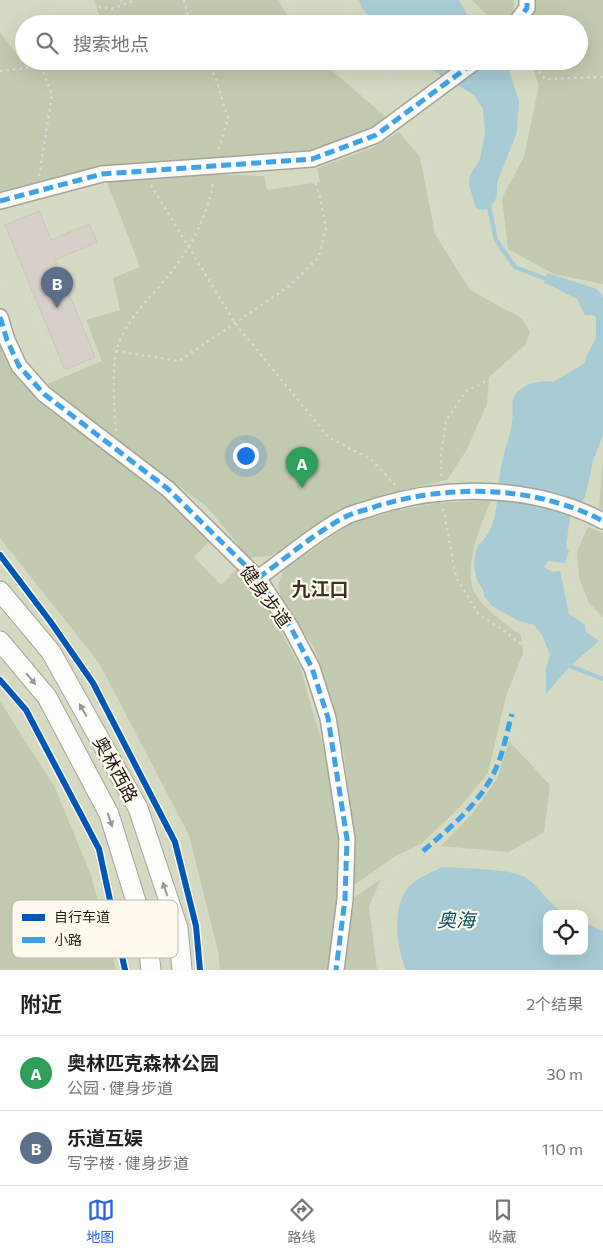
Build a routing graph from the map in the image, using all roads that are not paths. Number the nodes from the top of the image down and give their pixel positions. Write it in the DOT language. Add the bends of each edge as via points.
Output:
graph roads {
  1 [pos="527,0"];
  2 [pos="522,15"];
  3 [pos="464,70"];
  4 [pos="0,201"];
  5 [pos="0,317"];
  6 [pos="603,520"];
  7 [pos="258,578"];
  8 [pos="0,590"];
  9 [pos="0,641"];
  10 [pos="136,900"];
  11 [pos="169,900"];
  12 [pos="178,928"];
  13 [pos="182,970"];
  14 [pos="336,970"];
  1 -- 2 [label="street" via="528,8"];
  3 -- 4 [label="street" via="376,135 308,160 102,174"];
  5 -- 7 [label="street, 健身步道" via="19,366 44,394 168,489"];
  6 -- 7 [label="street" via="542,498 472,491 407,498 346,516"];
  7 -- 14 [label="street, 健身步道" via="291,628 312,668 328,718 347,839"];
  11 -- 8 [label="main road, 奥林西路, one-way" via="138,808 51,652"];
  9 -- 10 [label="main road, 奥林西路, one-way" via="46,697 109,814"];
  13 -- 12 [label="main road, 奥林西路, one-way"];
}
